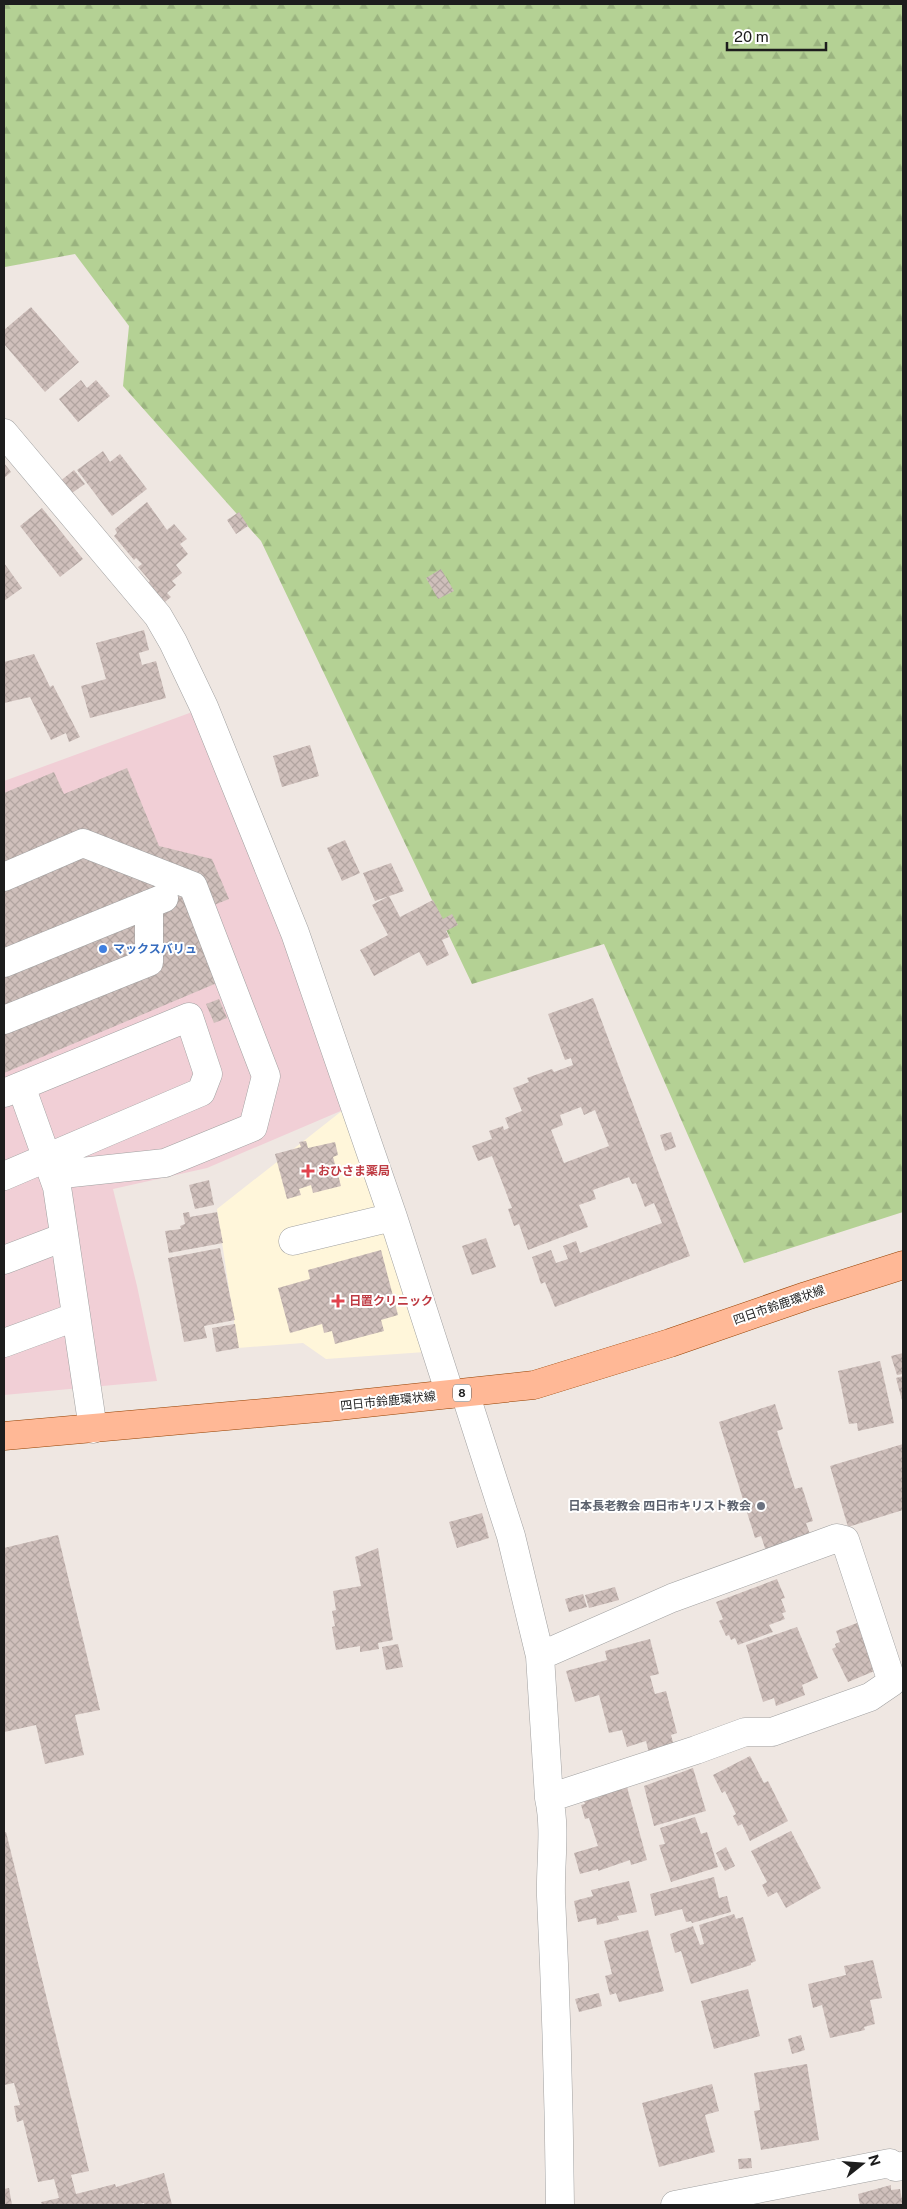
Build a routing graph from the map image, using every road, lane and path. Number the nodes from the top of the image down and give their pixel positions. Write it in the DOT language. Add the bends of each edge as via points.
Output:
graph roads {
  1 [pos="4,433"];
  2 [pos="4,877"];
  3 [pos="194,886"];
  4 [pos="149,904"];
  5 [pos="4,963"];
  6 [pos="4,1020"];
  7 [pos="12,1089"];
  8 [pos="49,1166"];
  9 [pos="4,1176"];
  10 [pos="393,1217"];
  11 [pos="64,1237"];
  12 [pos="293,1241"];
  13 [pos="4,1260"];
  14 [pos="903,1265"];
  15 [pos="75,1317"];
  16 [pos="4,1344"];
  17 [pos="457,1394"];
  18 [pos="92,1429"];
  19 [pos="4,1436"];
  20 [pos="540,1656"];
  21 [pos="548,1798"];
  22 [pos="903,2166"];
  23 [pos="560,2205"];
  24 [pos="675,2205"];
  1 -- 10 [label="street" via="158,616 173,642 204,707 294,933"];
  2 -- 3 [label="street" via="84,843"];
  3 -- 4 [label="street"];
  3 -- 8 [label="street" via="266,1076 253,1127 165,1163"];
  4 -- 5 [label="street"];
  4 -- 6 [label="street" via="149,962"];
  7 -- 8 [label="street"];
  7 -- 8 [label="street" via="189,1017 208,1074 200,1092"];
  8 -- 9 [label="street"];
  8 -- 11 [label="street" via="57,1187"];
  10 -- 12 [label="street"];
  10 -- 17 [label="street"];
  11 -- 13 [label="street"];
  11 -- 15 [label="street"];
  14 -- 17 [label="main road, 四日市鈴鹿環状線 / 8" via="534,1385"];
  15 -- 16 [label="street"];
  15 -- 18 [label="street"];
  17 -- 18 [label="main road, 四日市鈴鹿環状線 / 8"];
  17 -- 20 [label="street" via="511,1536"];
  18 -- 19 [label="main road, 四日市鈴鹿環状線 / 8"];
  20 -- 21 [label="street"];
  20 -- 21 [label="street" via="672,1598 837,1538 845,1540 892,1682 870,1697 772,1732 745,1732"];
  21 -- 23 [label="street" via="552,1813 551,1894 558,2023"];
  22 -- 24 [label="street" via="895,2167 890,2163"];
}
